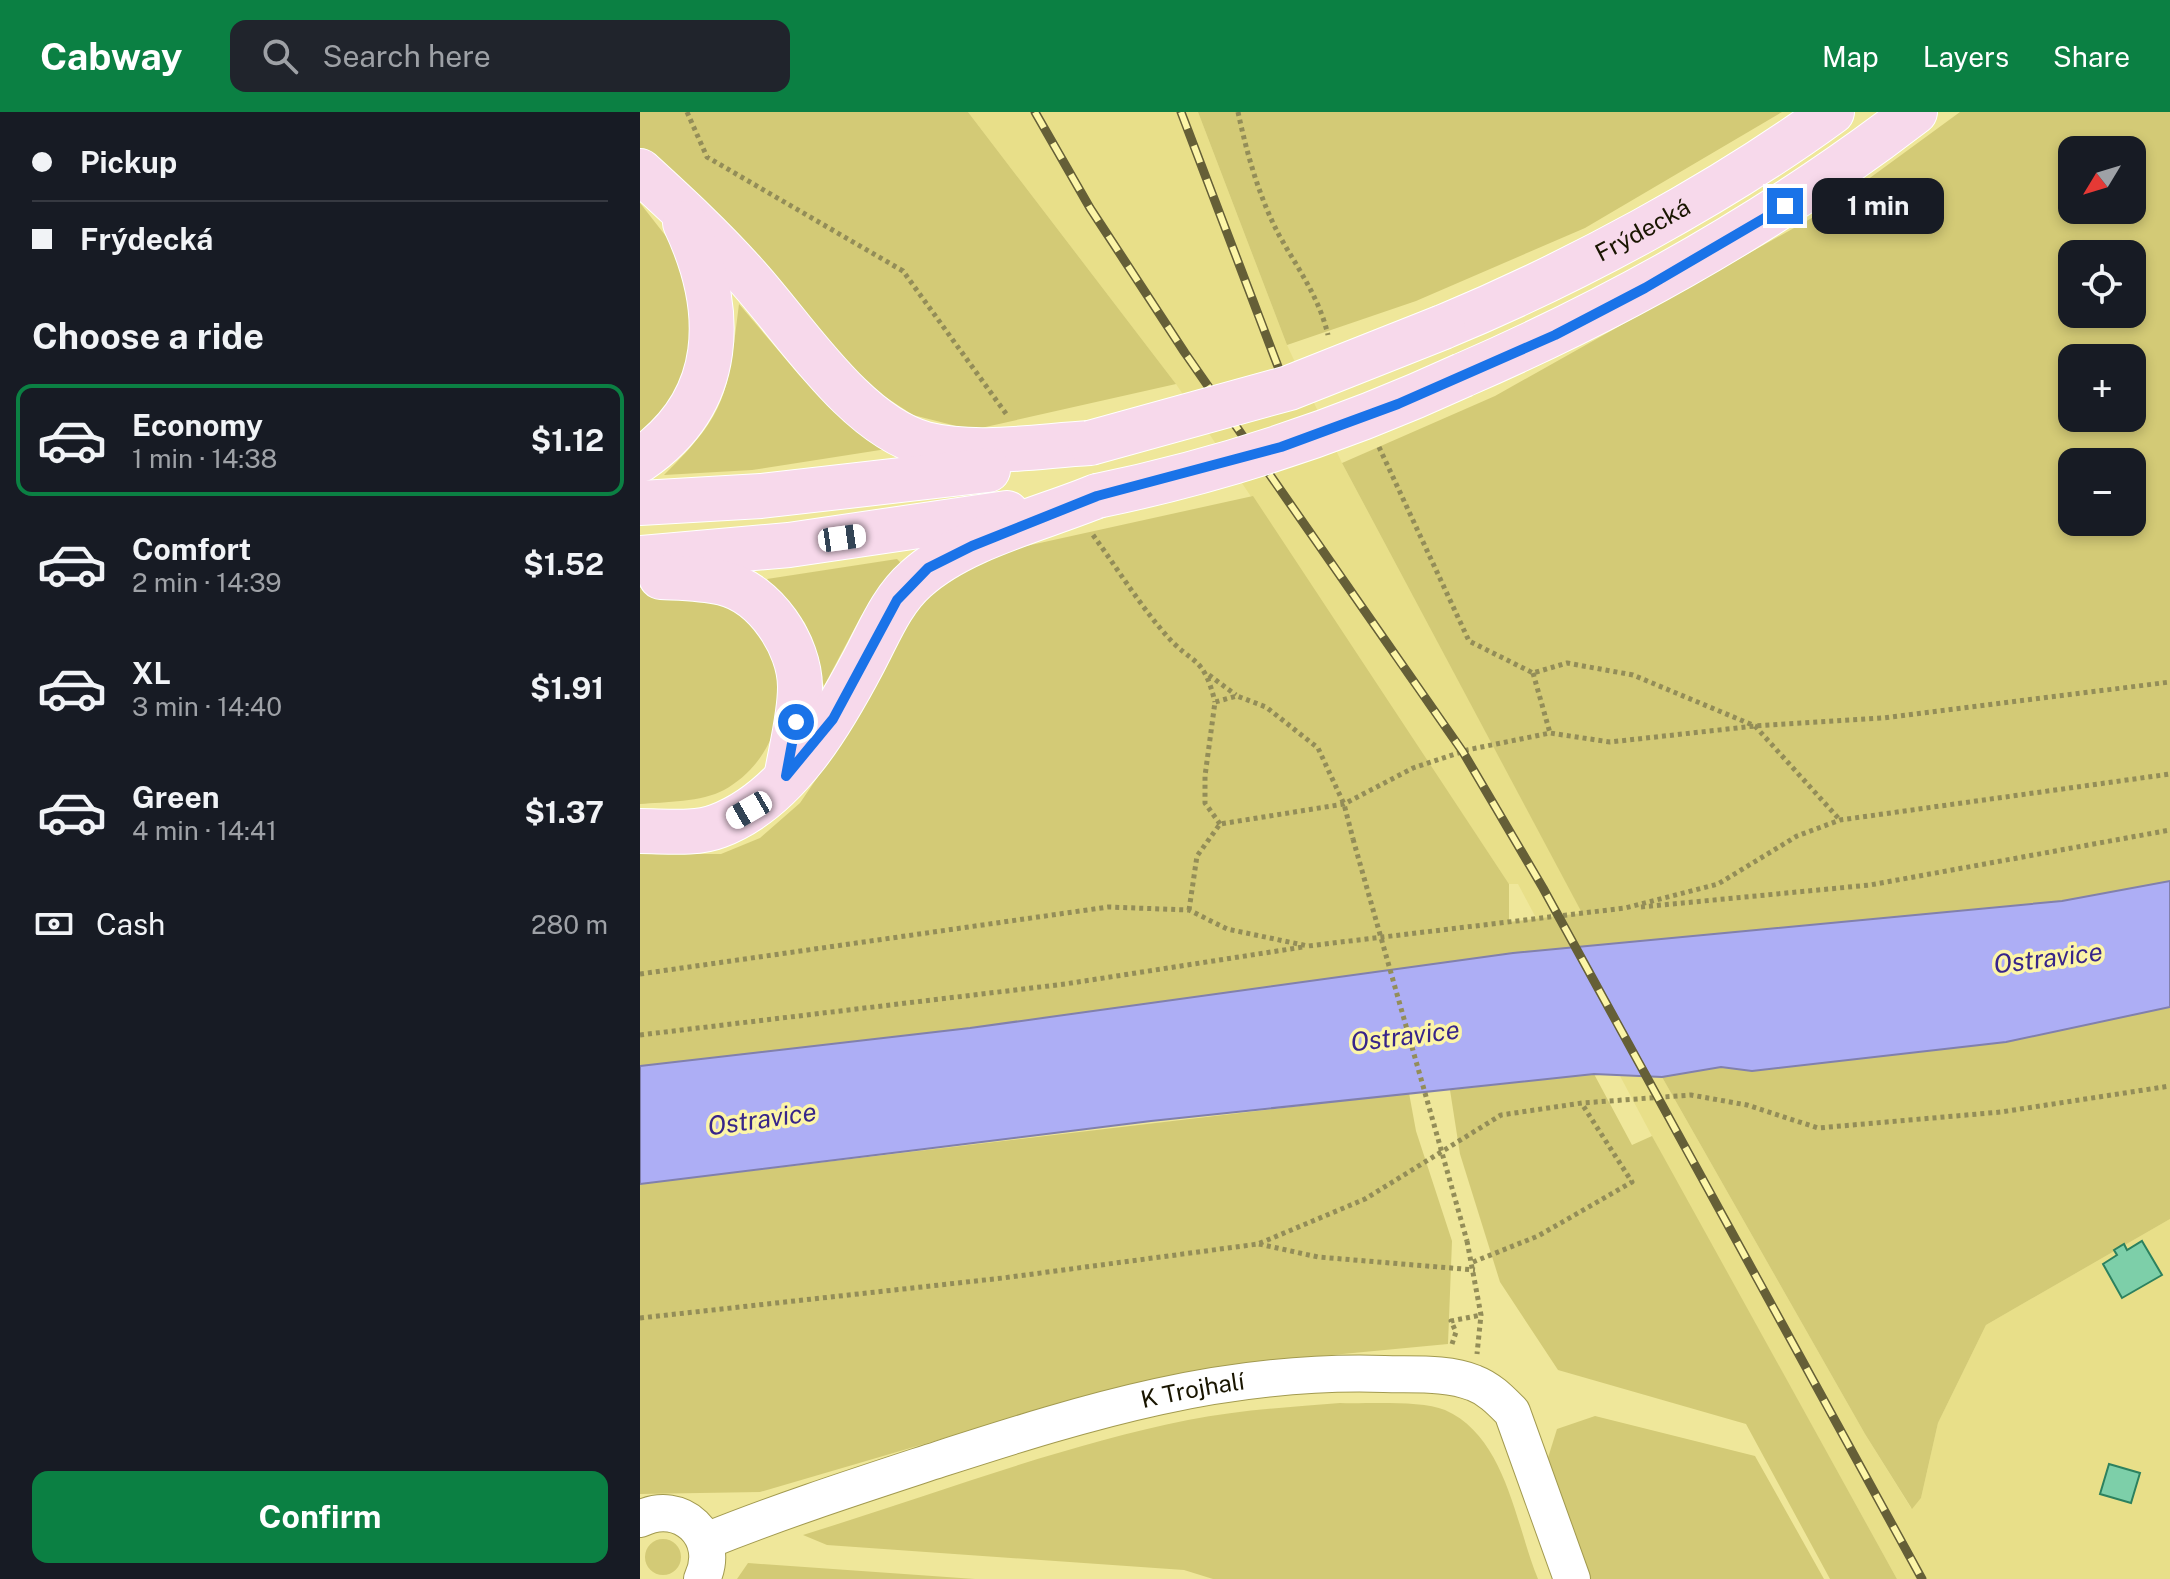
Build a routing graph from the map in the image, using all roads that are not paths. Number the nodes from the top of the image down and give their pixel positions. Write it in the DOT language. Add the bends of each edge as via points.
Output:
graph roads {
  1 [pos="1832,112"];
  2 [pos="1915,112"];
  3 [pos="654,184"];
  4 [pos="1072,446"];
  5 [pos="640,460"];
  6 [pos="640,503"];
  7 [pos="1083,506"];
  8 [pos="640,558"];
  9 [pos="640,576"];
  10 [pos="786,776"];
  11 [pos="640,831"];
  12 [pos="640,1519"];
  13 [pos="706,1541"];
  14 [pos="702,1579"];
  15 [pos="1572,1579"];
  1 -- 4 [label="main road, Frýdecká, bridge" via="1613,245 1443,327 1289,388"];
  2 -- 7 [label="main road, bridge" via="1785,206 1555,335 1292,444"];
  3 -- 4 [label="main road" via="743,272 844,389 891,428 947,448"];
  3 -- 5 [label="main road" via="684,221 704,272 713,336 693,406 671,435"];
  4 -- 6 [label="main road" via="991,470 761,496"];
  7 -- 8 [label="main road" via="789,545"];
  7 -- 10 [label="main road" via="972,546 917,577 889,613 833,719"];
  9 -- 10 [label="main road" via="725,583 747,594 774,619 799,674"];
  10 -- 11 [label="main road" via="749,810 716,827"];
  12 -- 13 [label="street" via="661,1511 674,1513 697,1526"];
  13 -- 14 [label="street"];
  13 -- 15 [label="street, K Trojhalí" via="771,1514 1089,1411 1284,1376 1450,1376 1494,1394 1512,1412"];
}
